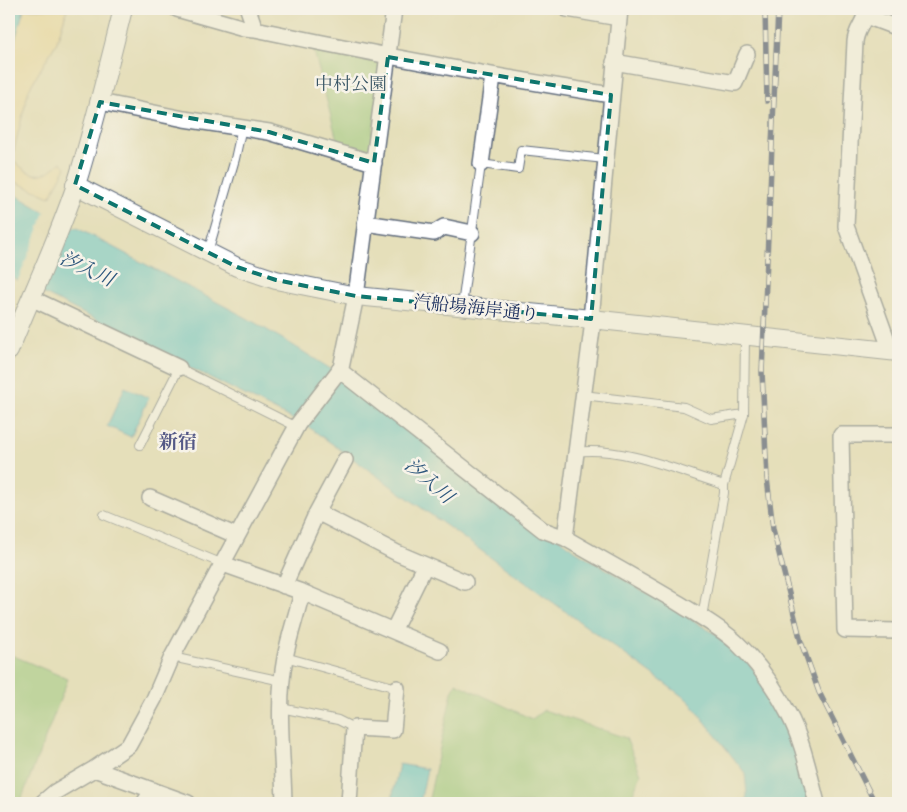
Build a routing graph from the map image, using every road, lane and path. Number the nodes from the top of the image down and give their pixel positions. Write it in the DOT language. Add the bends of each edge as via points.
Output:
graph roads {
  1 [pos="123,9"];
  2 [pos="177,9"];
  3 [pos="248,9"];
  4 [pos="394,9"];
  5 [pos="566,9"];
  6 [pos="619,13"];
  7 [pos="866,13"];
  8 [pos="898,28"];
  9 [pos="254,29"];
  10 [pos="747,54"];
  11 [pos="388,57"];
  12 [pos="614,62"];
  13 [pos="494,76"];
  14 [pos="611,95"];
  15 [pos="100,102"];
  16 [pos="242,127"];
  17 [pos="605,159"];
  18 [pos="374,163"];
  19 [pos="481,164"];
  20 [pos="75,185"];
  21 [pos="365,223"];
  22 [pos="472,233"];
  23 [pos="208,252"];
  24 [pos="32,294"];
  25 [pos="356,296"];
  26 [pos="462,307"];
  27 [pos="591,319"];
  28 [pos="745,336"];
  29 [pos="9,351"];
  30 [pos="895,351"];
  31 [pos="179,368"];
  32 [pos="338,372"];
  33 [pos="583,395"];
  34 [pos="744,414"];
  35 [pos="298,425"];
  36 [pos="898,435"];
  37 [pos="140,445"];
  38 [pos="575,452"];
  39 [pos="345,460"];
  40 [pos="724,485"];
  41 [pos="150,498"];
  42 [pos="317,512"];
  43 [pos="104,515"];
  44 [pos="237,536"];
  45 [pos="565,538"];
  46 [pos="223,564"];
  47 [pos="426,566"];
  48 [pos="465,582"];
  49 [pos="284,586"];
  50 [pos="302,592"];
  51 [pos="702,617"];
  52 [pos="393,631"];
  53 [pos="898,631"];
  54 [pos="440,651"];
  55 [pos="172,657"];
  56 [pos="285,657"];
  57 [pos="282,681"];
  58 [pos="397,688"];
  59 [pos="281,708"];
  60 [pos="354,728"];
  61 [pos="94,769"];
  62 [pos="153,790"];
  63 [pos="42,803"];
  64 [pos="144,803"];
  65 [pos="188,803"];
  66 [pos="284,803"];
  67 [pos="349,803"];
  68 [pos="818,803"];
  1 -- 15 [label="street"];
  2 -- 9 [label="street"];
  3 -- 9 [label="street"];
  4 -- 11 [label="street"];
  5 -- 6 [label="street"];
  6 -- 12 [label="street"];
  7 -- 8 [label="street"];
  7 -- 30 [label="street" via="856,32 855,42 846,226"];
  9 -- 11 [label="street"];
  10 -- 12 [label="street" via="734,84"];
  11 -- 13 [label="street"];
  11 -- 18 [label="street"];
  12 -- 14 [label="street"];
  13 -- 14 [label="street"];
  13 -- 19 [label="street"];
  14 -- 17 [label="street"];
  15 -- 16 [label="street"];
  15 -- 20 [label="street"];
  16 -- 18 [label="street"];
  16 -- 23 [label="lane"];
  17 -- 19 [label="lane" via="521,150 518,169"];
  17 -- 27 [label="street"];
  18 -- 21 [label="street"];
  19 -- 22 [label="lane"];
  20 -- 23 [label="street, 汽船場海岸通り"];
  20 -- 24 [label="street"];
  21 -- 22 [label="street" via="434,233 444,227"];
  21 -- 25 [label="street"];
  22 -- 26 [label="lane"];
  23 -- 25 [label="street, 汽船場海岸通り" via="276,280"];
  24 -- 29 [label="street"];
  24 -- 31 [label="street"];
  25 -- 26 [label="street, 汽船場海岸通り"];
  25 -- 32 [label="street"];
  26 -- 27 [label="street, 汽船場海岸通り"];
  27 -- 28 [label="street, 汽船場海岸通り"];
  27 -- 33 [label="street"];
  28 -- 30 [label="street, 汽船場海岸通り"];
  28 -- 34 [label="lane"];
  31 -- 35 [label="lane"];
  31 -- 37 [label="lane"];
  32 -- 35 [label="street"];
  32 -- 45 [label="street" via="543,530"];
  33 -- 34 [label="lane" via="684,407 710,419"];
  33 -- 38 [label="street"];
  34 -- 40 [label="lane"];
  35 -- 44 [label="street"];
  36 -- 53 [label="street" via="841,435 845,630"];
  38 -- 40 [label="lane" via="617,453"];
  38 -- 45 [label="street"];
  39 -- 42 [label="street"];
  40 -- 51 [label="lane"];
  41 -- 44 [label="street"];
  42 -- 47 [label="street"];
  42 -- 49 [label="street"];
  43 -- 46 [label="lane"];
  44 -- 46 [label="street"];
  45 -- 51 [label="street"];
  46 -- 49 [label="street"];
  46 -- 55 [label="street"];
  47 -- 48 [label="street"];
  47 -- 52 [label="street"];
  49 -- 50 [label="street"];
  50 -- 52 [label="street"];
  50 -- 56 [label="street"];
  51 -- 68 [label="street" via="737,643 773,686 795,728"];
  52 -- 54 [label="street"];
  55 -- 57 [label="lane"];
  55 -- 61 [label="street" via="129,745"];
  56 -- 57 [label="street"];
  56 -- 58 [label="lane"];
  57 -- 59 [label="street"];
  58 -- 60 [label="street" via="393,730"];
  59 -- 60 [label="lane" via="338,720"];
  59 -- 66 [label="street"];
  60 -- 67 [label="street"];
  61 -- 62 [label="street"];
  61 -- 63 [label="street"];
  62 -- 64 [label="street"];
  62 -- 65 [label="street"];
}
